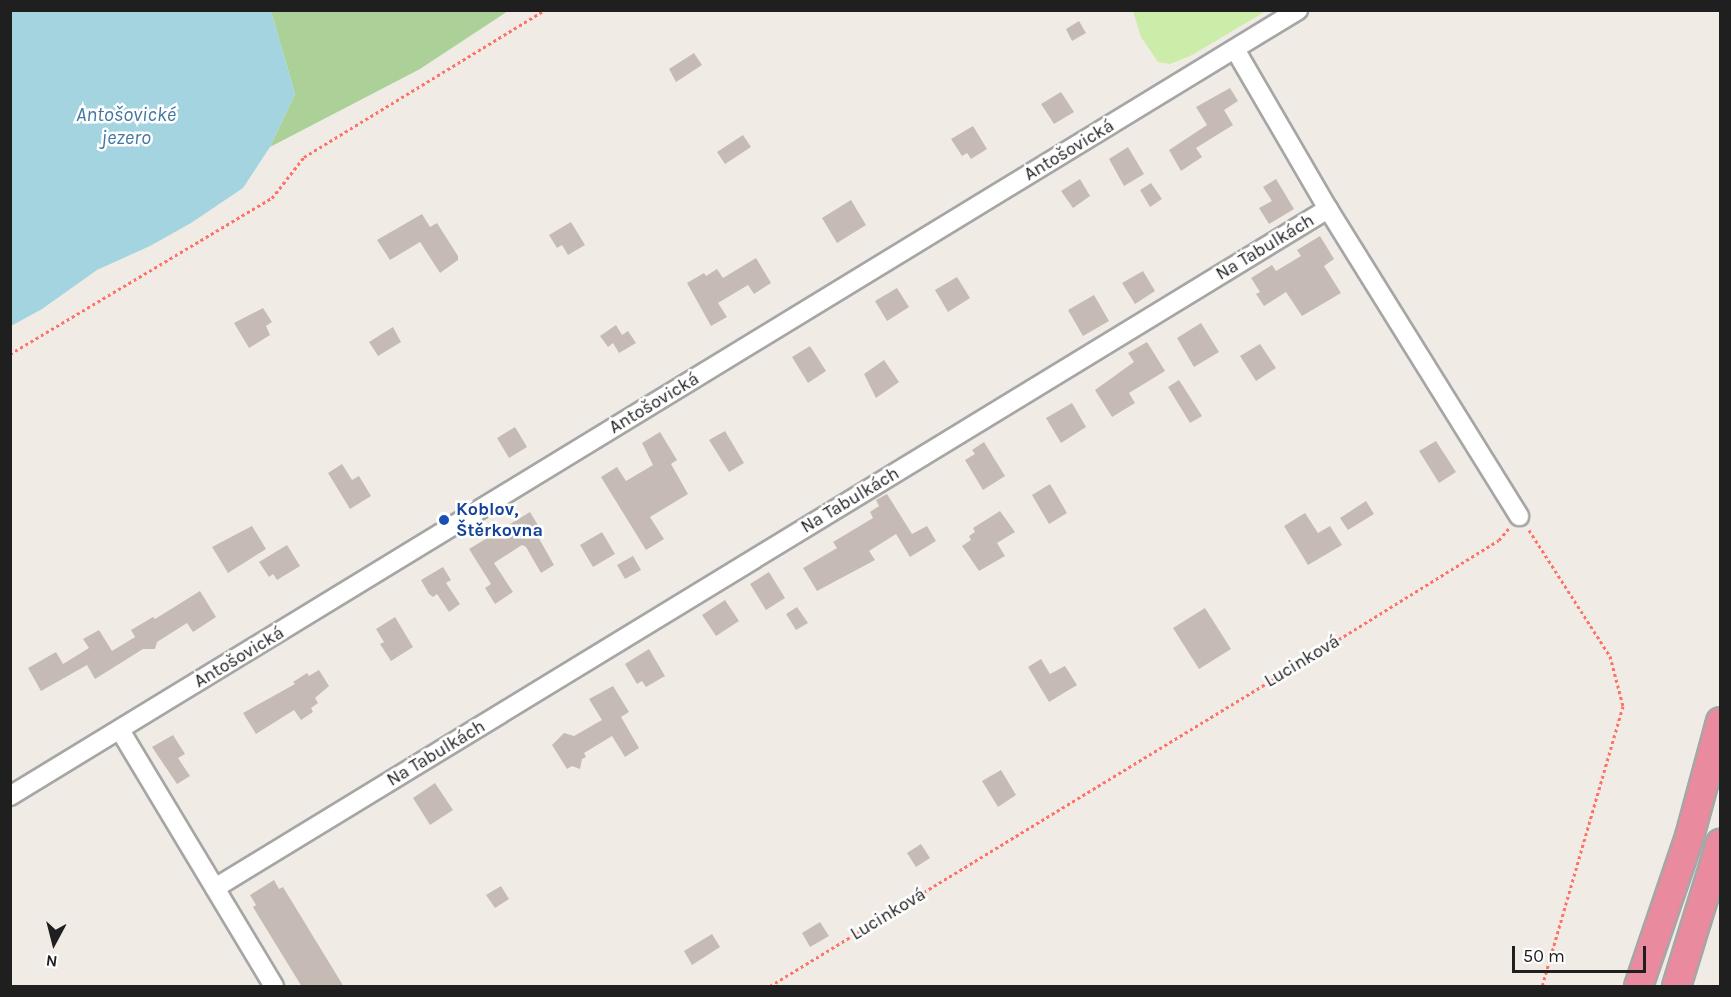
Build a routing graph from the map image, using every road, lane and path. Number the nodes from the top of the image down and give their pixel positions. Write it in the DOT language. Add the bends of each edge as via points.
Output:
graph roads {
  1 [pos="545,10"];
  2 [pos="1298,10"];
  3 [pos="1235,49"];
  4 [pos="1328,209"];
  5 [pos="10,354"];
  6 [pos="1520,516"];
  7 [pos="1720,721"];
  8 [pos="120,730"];
  9 [pos="10,796"];
  10 [pos="1720,843"];
  11 [pos="215,888"];
  12 [pos="274,987"];
  13 [pos="770,987"];
  14 [pos="1542,987"];
  15 [pos="1638,987"];
  16 [pos="1676,987"];
  1 -- 5 [label="path" via="304,157 272,198"];
  2 -- 3 [label="street, Antošovická"];
  3 -- 4 [label="street, Na Tabulkách"];
  3 -- 8 [label="street, Antošovická"];
  4 -- 6 [label="street"];
  4 -- 11 [label="street, Na Tabulkách"];
  6 -- 13 [label="path, Lucinková" via="1499,540"];
  6 -- 14 [label="path" via="1610,656 1623,706"];
  7 -- 15 [label="highway" via="1689,836"];
  8 -- 9 [label="street, Antošovická"];
  8 -- 11 [label="street"];
  10 -- 16 [label="highway"];
  11 -- 12 [label="street"];
}
